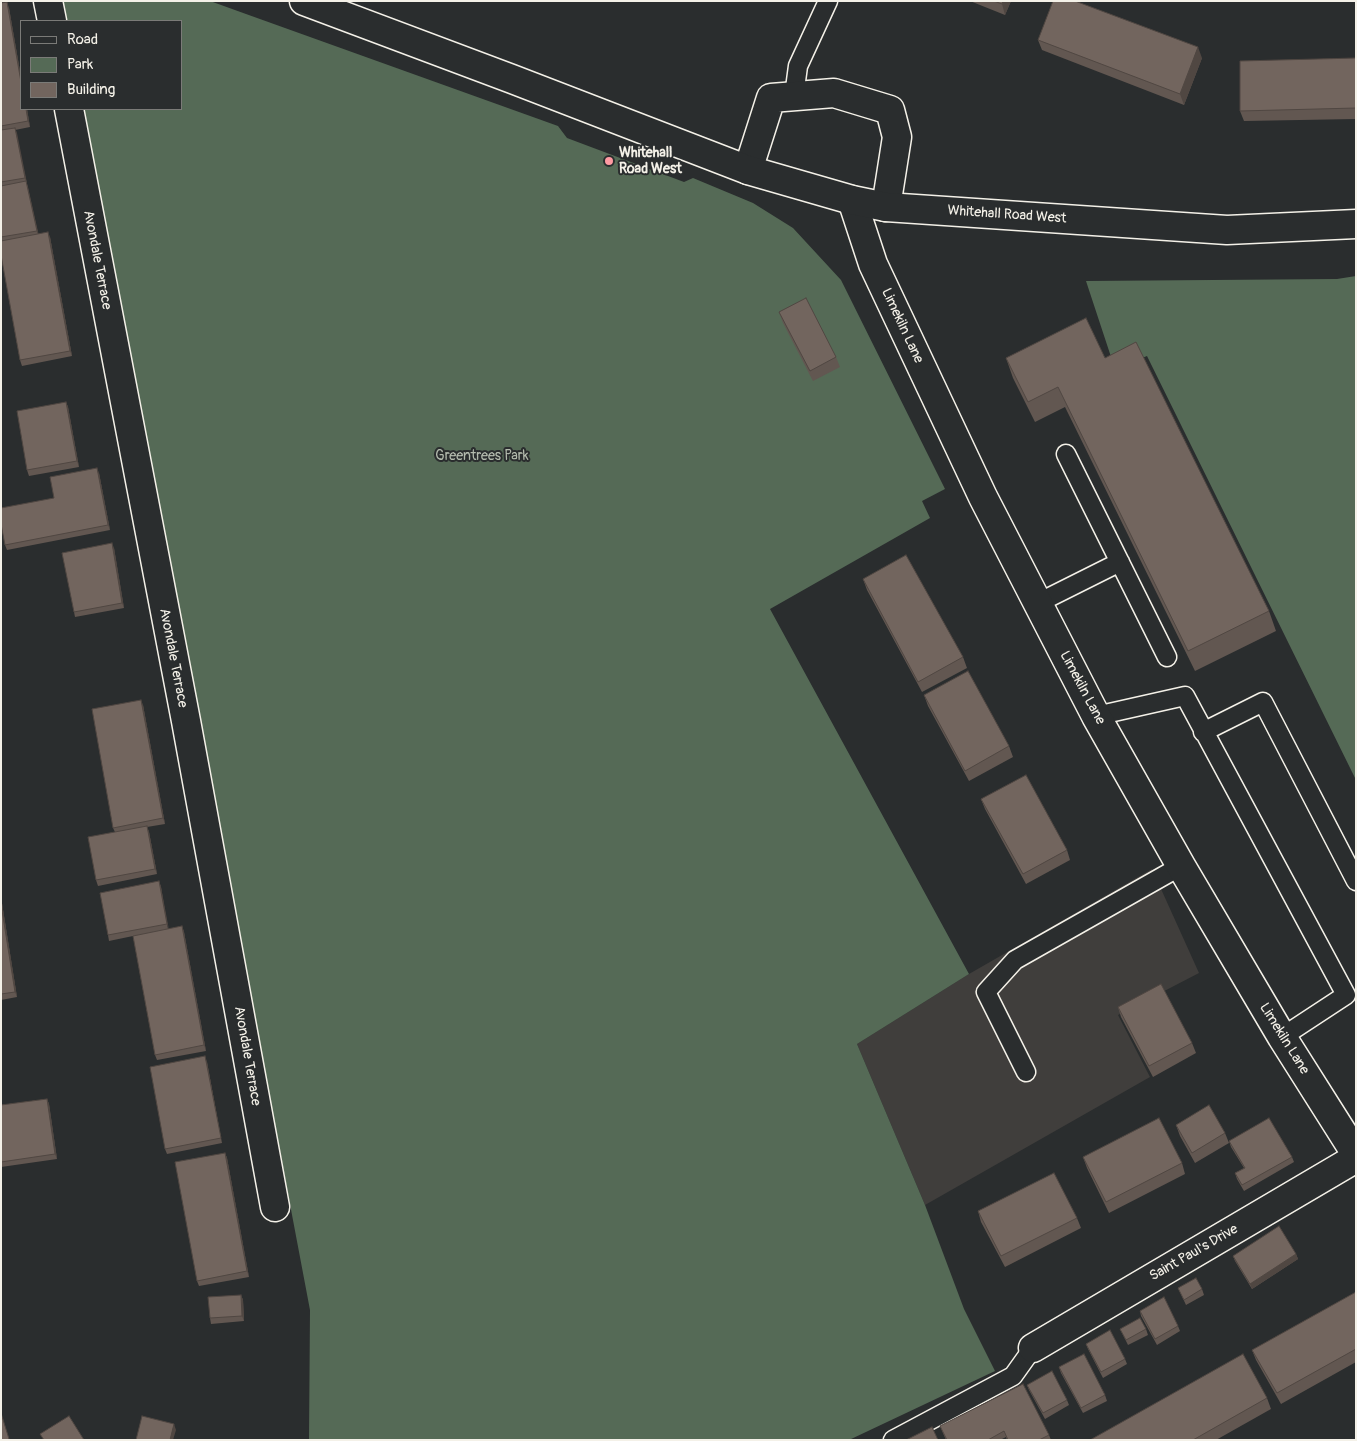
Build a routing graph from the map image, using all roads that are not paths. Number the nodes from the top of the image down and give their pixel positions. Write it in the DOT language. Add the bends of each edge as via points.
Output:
graph roads {
  1 [pos="48,1"];
  2 [pos="304,1"];
  3 [pos="828,1"];
  4 [pos="52,20"];
  5 [pos="794,96"];
  6 [pos="68,110"];
  7 [pos="748,170"];
  8 [pos="852,200"];
  9 [pos="886,207"];
  10 [pos="1356,224"];
  11 [pos="1066,454"];
  12 [pos="1120,562"];
  13 [pos="1038,603"];
  14 [pos="1167,657"];
  15 [pos="1096,716"];
  16 [pos="1203,732"];
  17 [pos="1181,866"];
  18 [pos="1356,881"];
  19 [pos="1352,995"];
  20 [pos="1282,1037"];
  21 [pos="1026,1072"];
  22 [pos="1356,1154"];
  23 [pos="1356,1158"];
  24 [pos="275,1207"];
  25 [pos="1032,1348"];
  26 [pos="893,1440"];
  1 -- 4 [label="street"];
  2 -- 7 [label="street, Whitehall Road West"];
  3 -- 5 [label="lane" via="798,66"];
  5 -- 7 [label="street" via="771,98"];
  5 -- 9 [label="street" via="834,93 890,110 897,138"];
  6 -- 24 [label="street, Avondale Terrace"];
  7 -- 8 [label="street, Whitehall Road West"];
  8 -- 9 [label="street, Whitehall Road West"];
  8 -- 13 [label="street, Limekiln Lane" via="873,264 983,497"];
  9 -- 10 [label="street, Whitehall Road West" via="1227,230"];
  11 -- 12 [label="lane"];
  12 -- 13 [label="lane"];
  12 -- 14 [label="lane"];
  13 -- 15 [label="street, Limekiln Lane"];
  15 -- 16 [label="lane" via="1185,696"];
  15 -- 17 [label="street, Limekiln Lane"];
  16 -- 18 [label="lane" via="1263,702"];
  16 -- 19 [label="lane"];
  17 -- 20 [label="street, Limekiln Lane"];
  17 -- 21 [label="lane" via="1015,960 986,992"];
  19 -- 20 [label="lane"];
  20 -- 22 [label="street, Limekiln Lane"];
  23 -- 25 [label="street, Saint Paul's Drive"];
  25 -- 26 [label="lane" via="1013,1376"];
}
